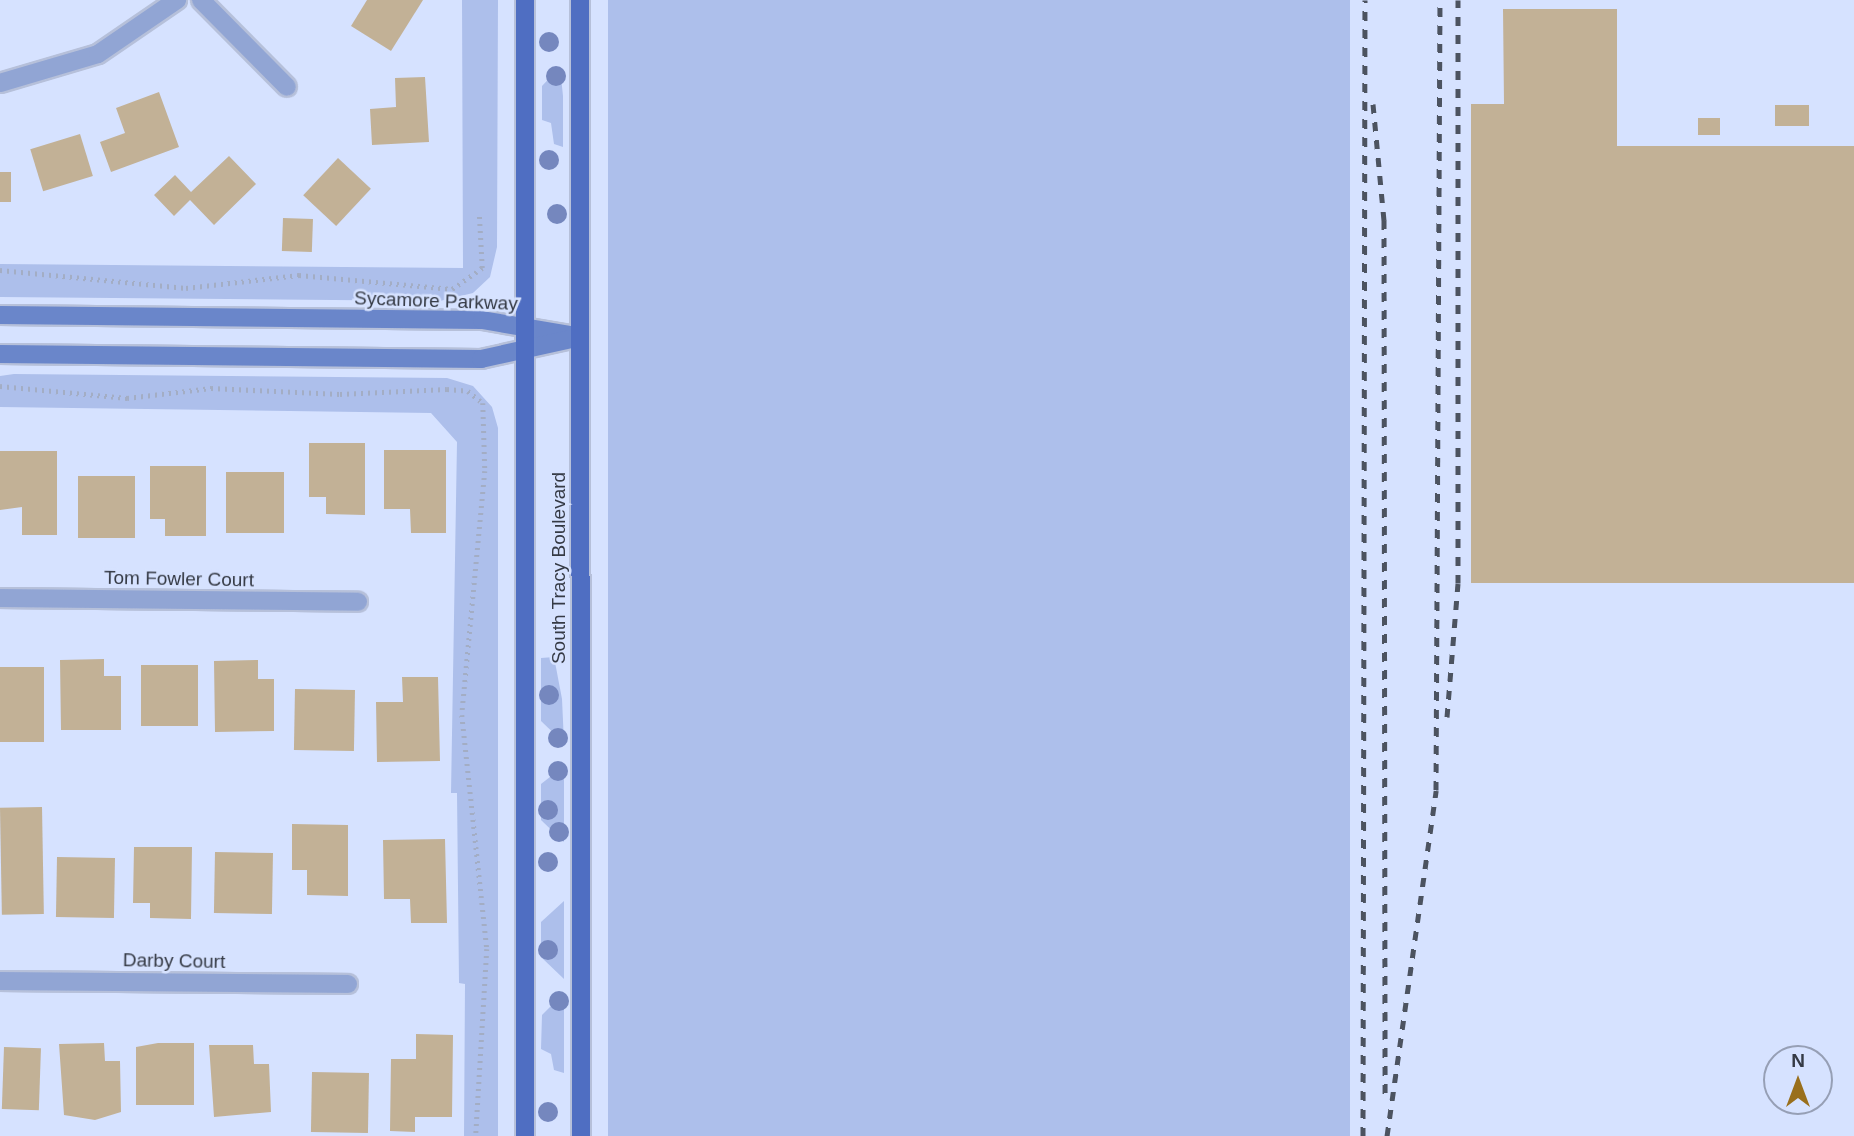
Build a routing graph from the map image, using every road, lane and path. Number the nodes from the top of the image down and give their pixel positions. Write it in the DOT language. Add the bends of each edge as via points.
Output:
graph roads {
  1 [pos="177,0"];
  2 [pos="201,0"];
  3 [pos="525,0"];
  4 [pos="580,0"];
  5 [pos="0,83"];
  6 [pos="287,87"];
  7 [pos="479,213"];
  8 [pos="0,270"];
  9 [pos="0,315"];
  10 [pos="526,325"];
  11 [pos="580,337"];
  12 [pos="0,354"];
  13 [pos="525,354"];
  14 [pos="0,386"];
  15 [pos="0,598"];
  16 [pos="358,602"];
  17 [pos="0,981"];
  18 [pos="348,984"];
  19 [pos="476,1136"];
  20 [pos="525,1136"];
  21 [pos="581,1136"];
  1 -- 5 [label="street" via="98,54"];
  2 -- 6 [label="street"];
  3 -- 10 [label="main road, South Tracy Boulevard"];
  4 -- 11 [label="main road, South Tracy Boulevard"];
  7 -- 8 [label="path" via="482,268 453,289 299,275 186,288"];
  9 -- 10 [label="main road, Sycamore Parkway"];
  10 -- 11 [label="main road, Sycamore Parkway"];
  10 -- 13 [label="main road, South Tracy Boulevard"];
  11 -- 13 [label="main road"];
  11 -- 21 [label="main road, South Tracy Boulevard"];
  12 -- 13 [label="main road" via="481,359"];
  13 -- 20 [label="main road, South Tracy Boulevard"];
  14 -- 19 [label="path" via="127,398 211,388 340,394 447,389 468,391 483,403 485,471 462,715 487,949"];
  15 -- 16 [label="street, Tom Fowler Court"];
  17 -- 18 [label="street, Darby Court"];
}
